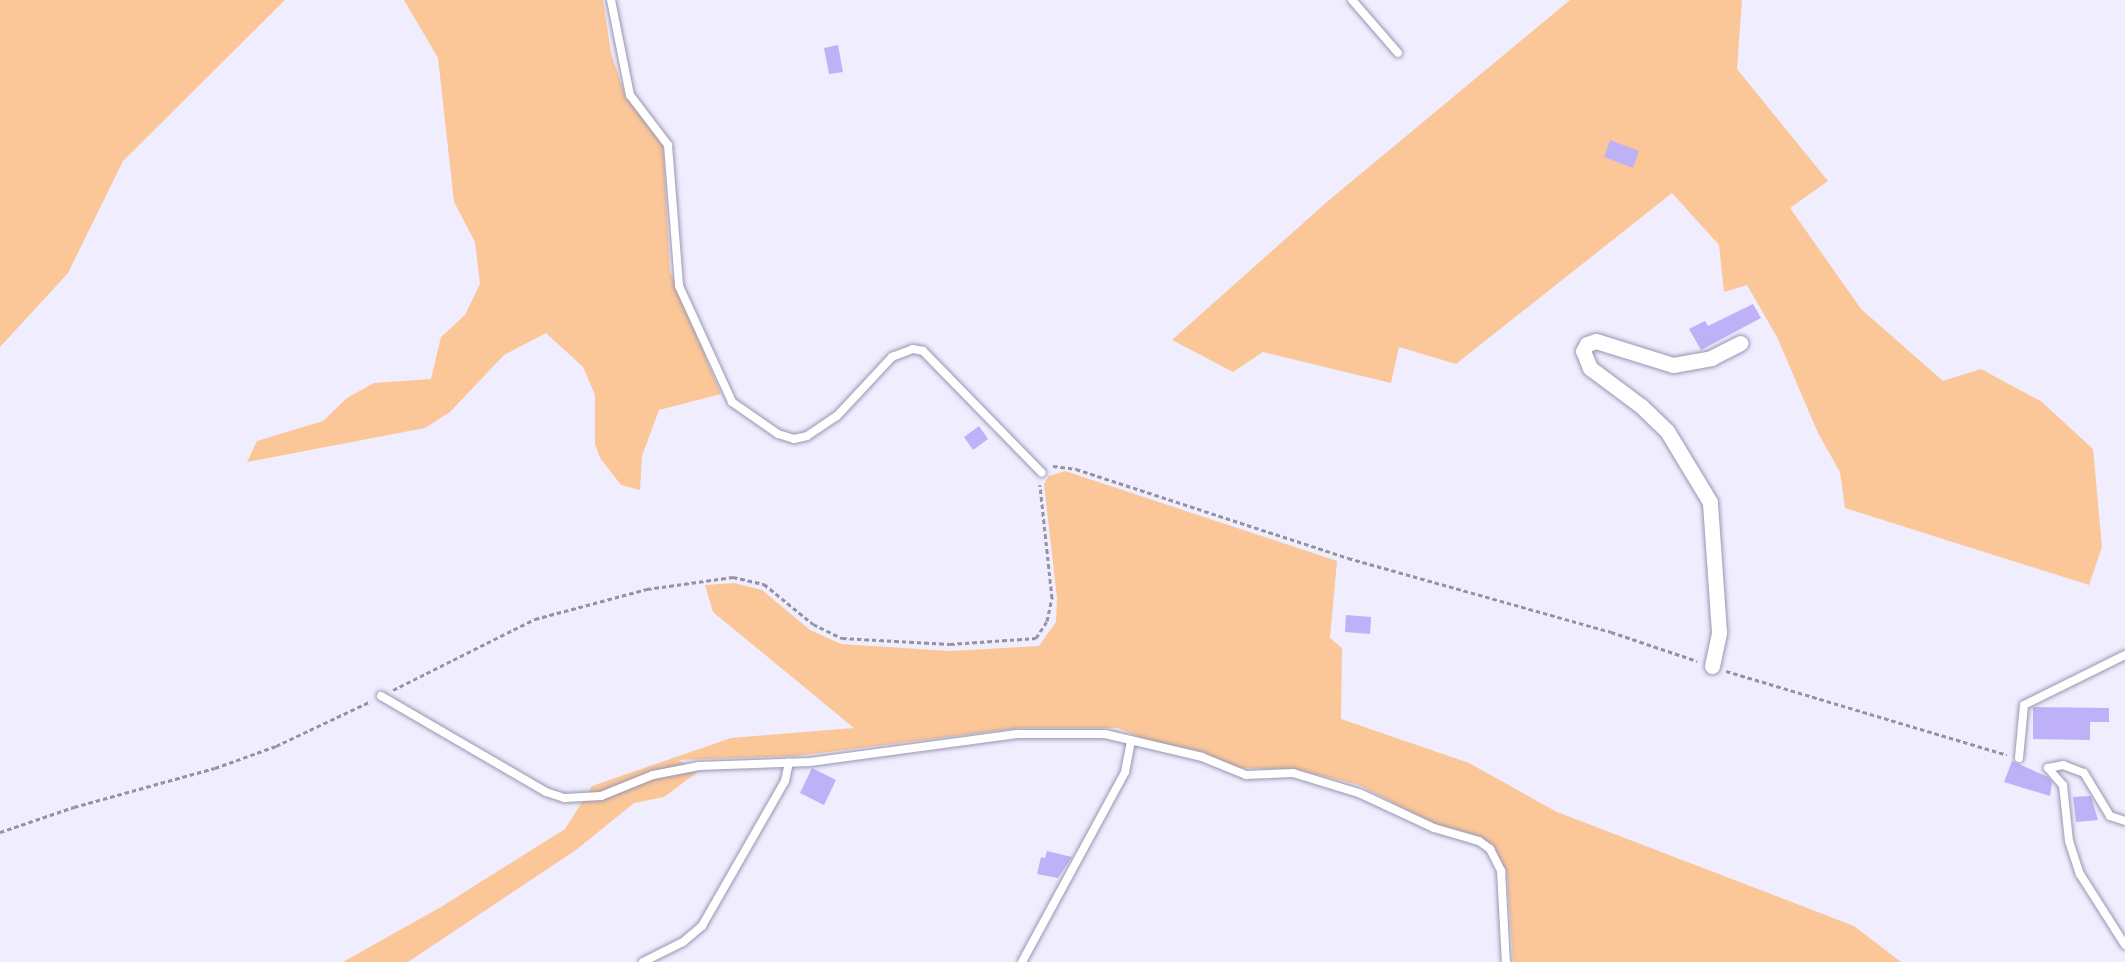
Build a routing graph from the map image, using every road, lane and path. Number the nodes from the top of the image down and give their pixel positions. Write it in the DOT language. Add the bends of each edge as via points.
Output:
graph roads {
  1 [pos="611,0"];
  2 [pos="1352,0"];
  3 [pos="1398,53"];
  4 [pos="1740,343"];
  5 [pos="1042,473"];
  6 [pos="2125,655"];
  7 [pos="1712,666"];
  8 [pos="381,696"];
  9 [pos="1131,742"];
  10 [pos="2019,758"];
  11 [pos="789,762"];
  12 [pos="2125,821"];
  13 [pos="0,832"];
  14 [pos="2125,945"];
  15 [pos="643,962"];
  16 [pos="1022,962"];
  17 [pos="1506,962"];
  1 -- 5 [label="lane" via="630,95 668,145 679,286 732,402 778,434 794,439 807,436 837,416 892,357 913,349 923,351"];
  2 -- 3 [label="lane"];
  4 -- 7 [label="street" via="1711,358 1673,365 1596,341 1587,344 1583,351 1590,368 1667,431 1710,502 1719,633"];
  5 -- 7 [label="path" via="1059,464 1076,468 1348,558 1611,632"];
  5 -- 8 [label="path" via="1052,598 1047,621 1036,638 950,644 842,638 813,624 764,584 733,577 647,589 535,620"];
  6 -- 10 [label="lane" via="2024,705"];
  7 -- 10 [label="path"];
  8 -- 11 [label="lane" via="546,792 565,798 601,796 653,775 699,766"];
  8 -- 13 [label="path" via="276,746 215,768"];
  9 -- 11 [label="lane" via="1104,734 1017,734"];
  9 -- 16 [label="lane" via="1125,772"];
  9 -- 17 [label="lane" via="1202,757 1246,775 1293,773 1359,793 1434,828 1479,841 1497,858 1502,871"];
  11 -- 15 [label="lane" via="785,781 702,926 683,942"];
  12 -- 14 [label="lane" via="2110,816 2084,773 2063,765 2048,768 2063,785 2069,841 2080,874"];
}
